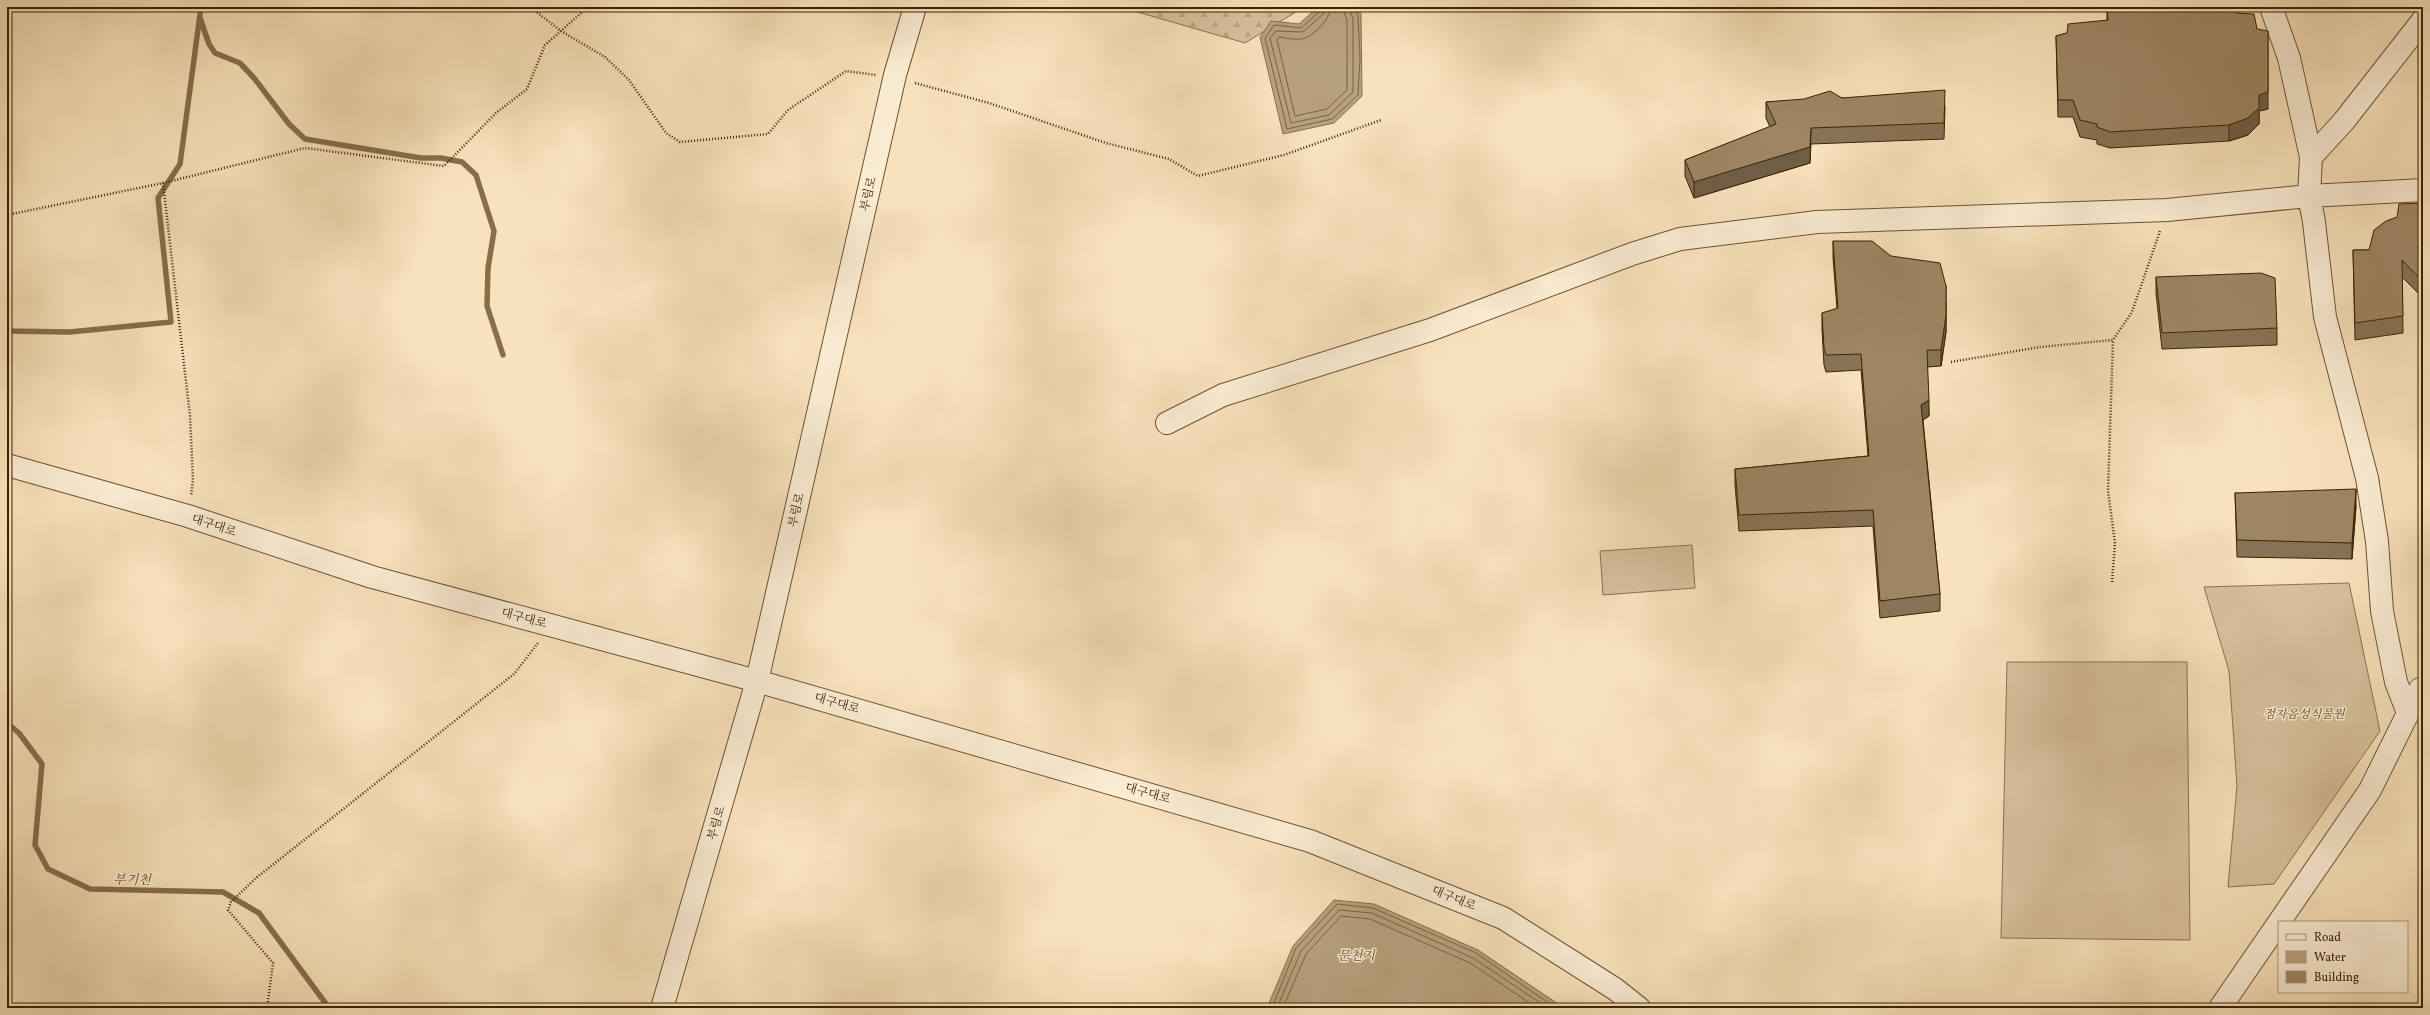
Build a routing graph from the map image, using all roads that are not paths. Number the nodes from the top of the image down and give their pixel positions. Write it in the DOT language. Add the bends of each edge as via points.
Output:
graph roads {
  1 [pos="915,7"];
  2 [pos="2271,7"];
  3 [pos="2423,20"];
  4 [pos="2311,157"];
  5 [pos="2423,190"];
  6 [pos="2309,196"];
  7 [pos="1167,423"];
  8 [pos="7,465"];
  9 [pos="757,681"];
  10 [pos="2423,690"];
  11 [pos="2408,713"];
  12 [pos="2280,921"];
  13 [pos="2278,924"];
  14 [pos="662,1008"];
  15 [pos="1639,1008"];
  16 [pos="2220,1008"];
  1 -- 9 [label="street, 부림로" via="895,75"];
  2 -- 4 [label="street" via="2289,58"];
  3 -- 4 [label="street" via="2344,121"];
  4 -- 6 [label="street"];
  5 -- 6 [label="street"];
  6 -- 7 [label="street" via="2167,210 1817,222 1668,242 1430,330 1223,394"];
  6 -- 11 [label="street" via="2324,318 2367,478 2377,541 2382,610 2396,682"];
  8 -- 9 [label="street, 대구대로" via="188,516 372,577"];
  9 -- 14 [label="street, 부림로"];
  9 -- 15 [label="street, 대구대로" via="1310,841 1503,918 1615,988"];
  10 -- 11 [label="street" via="2420,689"];
  11 -- 12 [label="street" via="2370,790"];
  13 -- 16 [label="street"];
}
